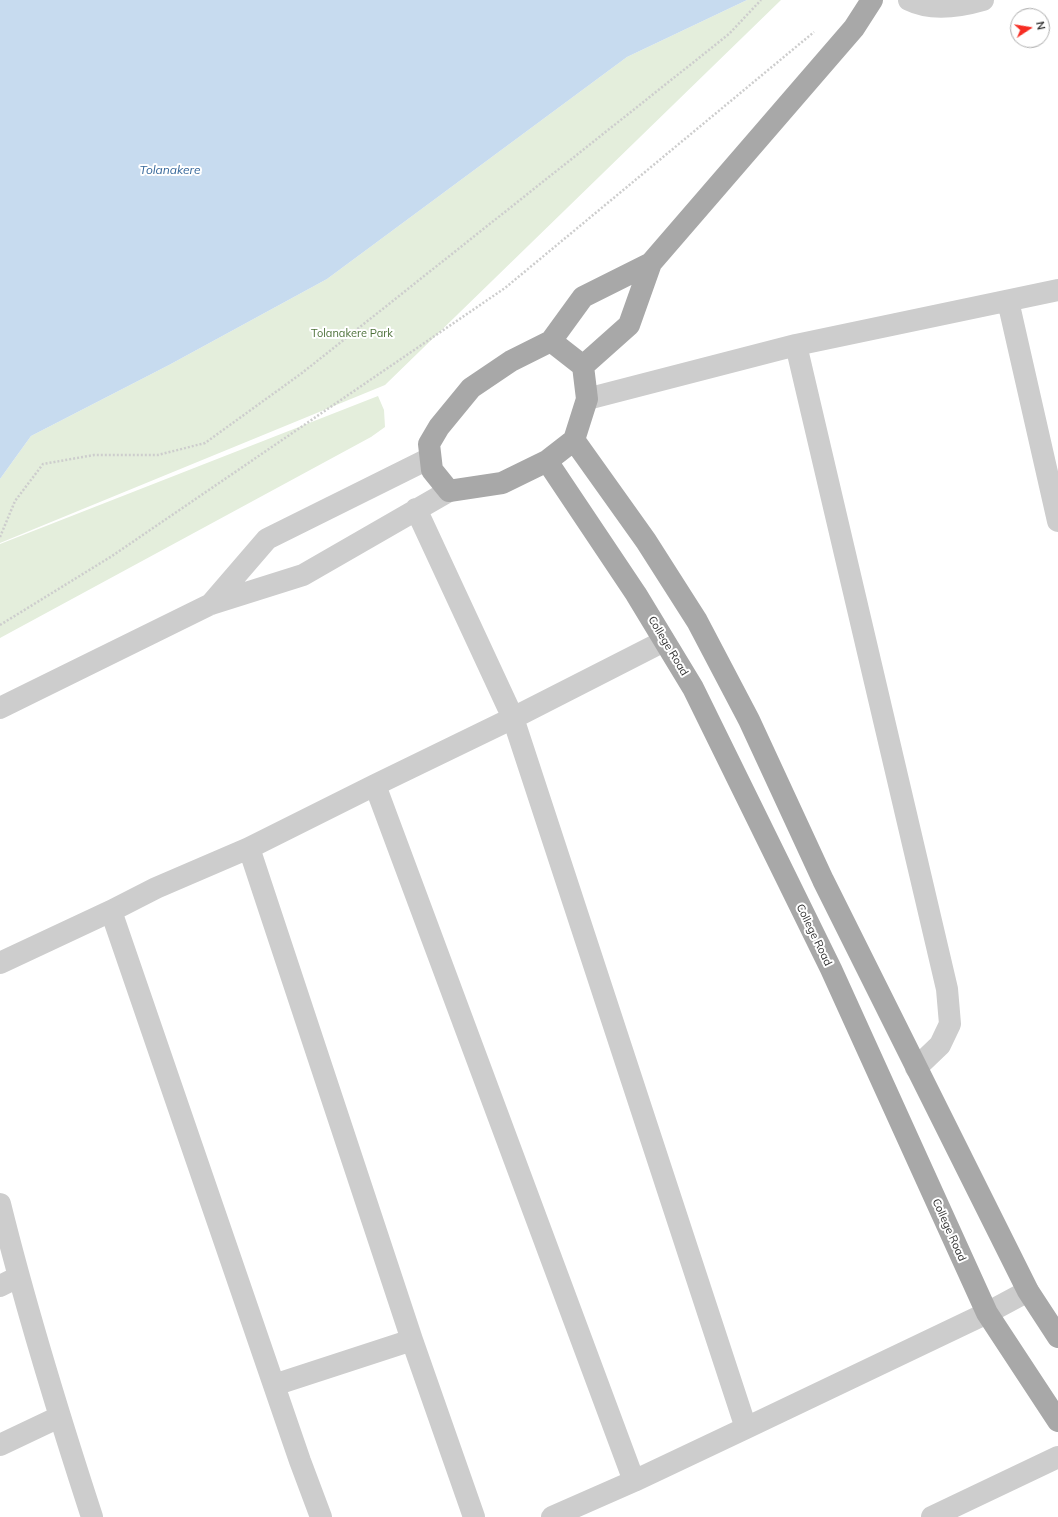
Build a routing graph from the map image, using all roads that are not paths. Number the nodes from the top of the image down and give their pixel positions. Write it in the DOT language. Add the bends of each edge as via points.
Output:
graph roads {
  1 [pos="872,0"];
  2 [pos="909,0"];
  3 [pos="983,0"];
  4 [pos="651,263"];
  5 [pos="1058,290"];
  6 [pos="1008,301"];
  7 [pos="551,341"];
  8 [pos="796,344"];
  9 [pos="583,366"];
  10 [pos="587,399"];
  11 [pos="574,440"];
  12 [pos="1050,445"];
  13 [pos="430,458"];
  14 [pos="547,461"];
  15 [pos="449,491"];
  16 [pos="416,510"];
  17 [pos="1058,521"];
  18 [pos="210,604"];
  19 [pos="664,641"];
  20 [pos="0,708"];
  21 [pos="513,718"];
  22 [pos="376,785"];
  23 [pos="249,848"];
  24 [pos="111,911"];
  25 [pos="0,963"];
  26 [pos="916,1068"];
  27 [pos="0,1204"];
  28 [pos="9,1282"];
  29 [pos="1028,1291"];
  30 [pos="987,1313"];
  31 [pos="1058,1337"];
  32 [pos="412,1340"];
  33 [pos="274,1385"];
  34 [pos="59,1417"];
  35 [pos="1058,1421"];
  36 [pos="746,1428"];
  37 [pos="0,1445"];
  38 [pos="1058,1457"];
  39 [pos="634,1481"];
  40 [pos="92,1517"];
  41 [pos="321,1517"];
  42 [pos="474,1517"];
  43 [pos="552,1517"];
  44 [pos="932,1517"];
  1 -- 4 [label="main road" via="854,28"];
  2 -- 3 [label="street" via="918,5 944,8"];
  4 -- 7 [label="main road" via="584,297"];
  4 -- 9 [label="main road" via="629,325"];
  5 -- 6 [label="street"];
  6 -- 8 [label="street"];
  6 -- 12 [label="street"];
  7 -- 9 [label="main road"];
  7 -- 13 [label="main road" via="510,360 471,388 429,444"];
  8 -- 10 [label="street"];
  8 -- 26 [label="street" via="947,989 950,1024 940,1045"];
  9 -- 10 [label="main road"];
  10 -- 11 [label="main road"];
  11 -- 14 [label="main road"];
  11 -- 26 [label="main road" via="646,541 697,621 749,720 823,880"];
  12 -- 17 [label="street"];
  13 -- 15 [label="main road" via="432,470"];
  13 -- 18 [label="street" via="268,539"];
  14 -- 15 [label="main road" via="502,483"];
  14 -- 19 [label="main road, College Road" via="636,594"];
  15 -- 16 [label="street"];
  16 -- 18 [label="street" via="303,575"];
  16 -- 21 [label="street"];
  18 -- 20 [label="street"];
  19 -- 21 [label="street"];
  19 -- 30 [label="main road, College Road" via="693,688 831,969"];
  21 -- 22 [label="street"];
  21 -- 36 [label="street"];
  22 -- 23 [label="street"];
  22 -- 39 [label="street"];
  23 -- 24 [label="street" via="156,888"];
  23 -- 32 [label="street"];
  24 -- 25 [label="street"];
  24 -- 33 [label="street"];
  26 -- 29 [label="main road"];
  27 -- 28 [label="street"];
  28 -- 34 [label="street"];
  29 -- 30 [label="street"];
  29 -- 31 [label="main road"];
  30 -- 35 [label="main road, College Road"];
  30 -- 36 [label="street"];
  32 -- 33 [label="street"];
  32 -- 42 [label="street"];
  33 -- 41 [label="street"];
  34 -- 37 [label="street"];
  34 -- 40 [label="street"];
  36 -- 39 [label="street"];
  38 -- 44 [label="street"];
  39 -- 43 [label="street"];
}
